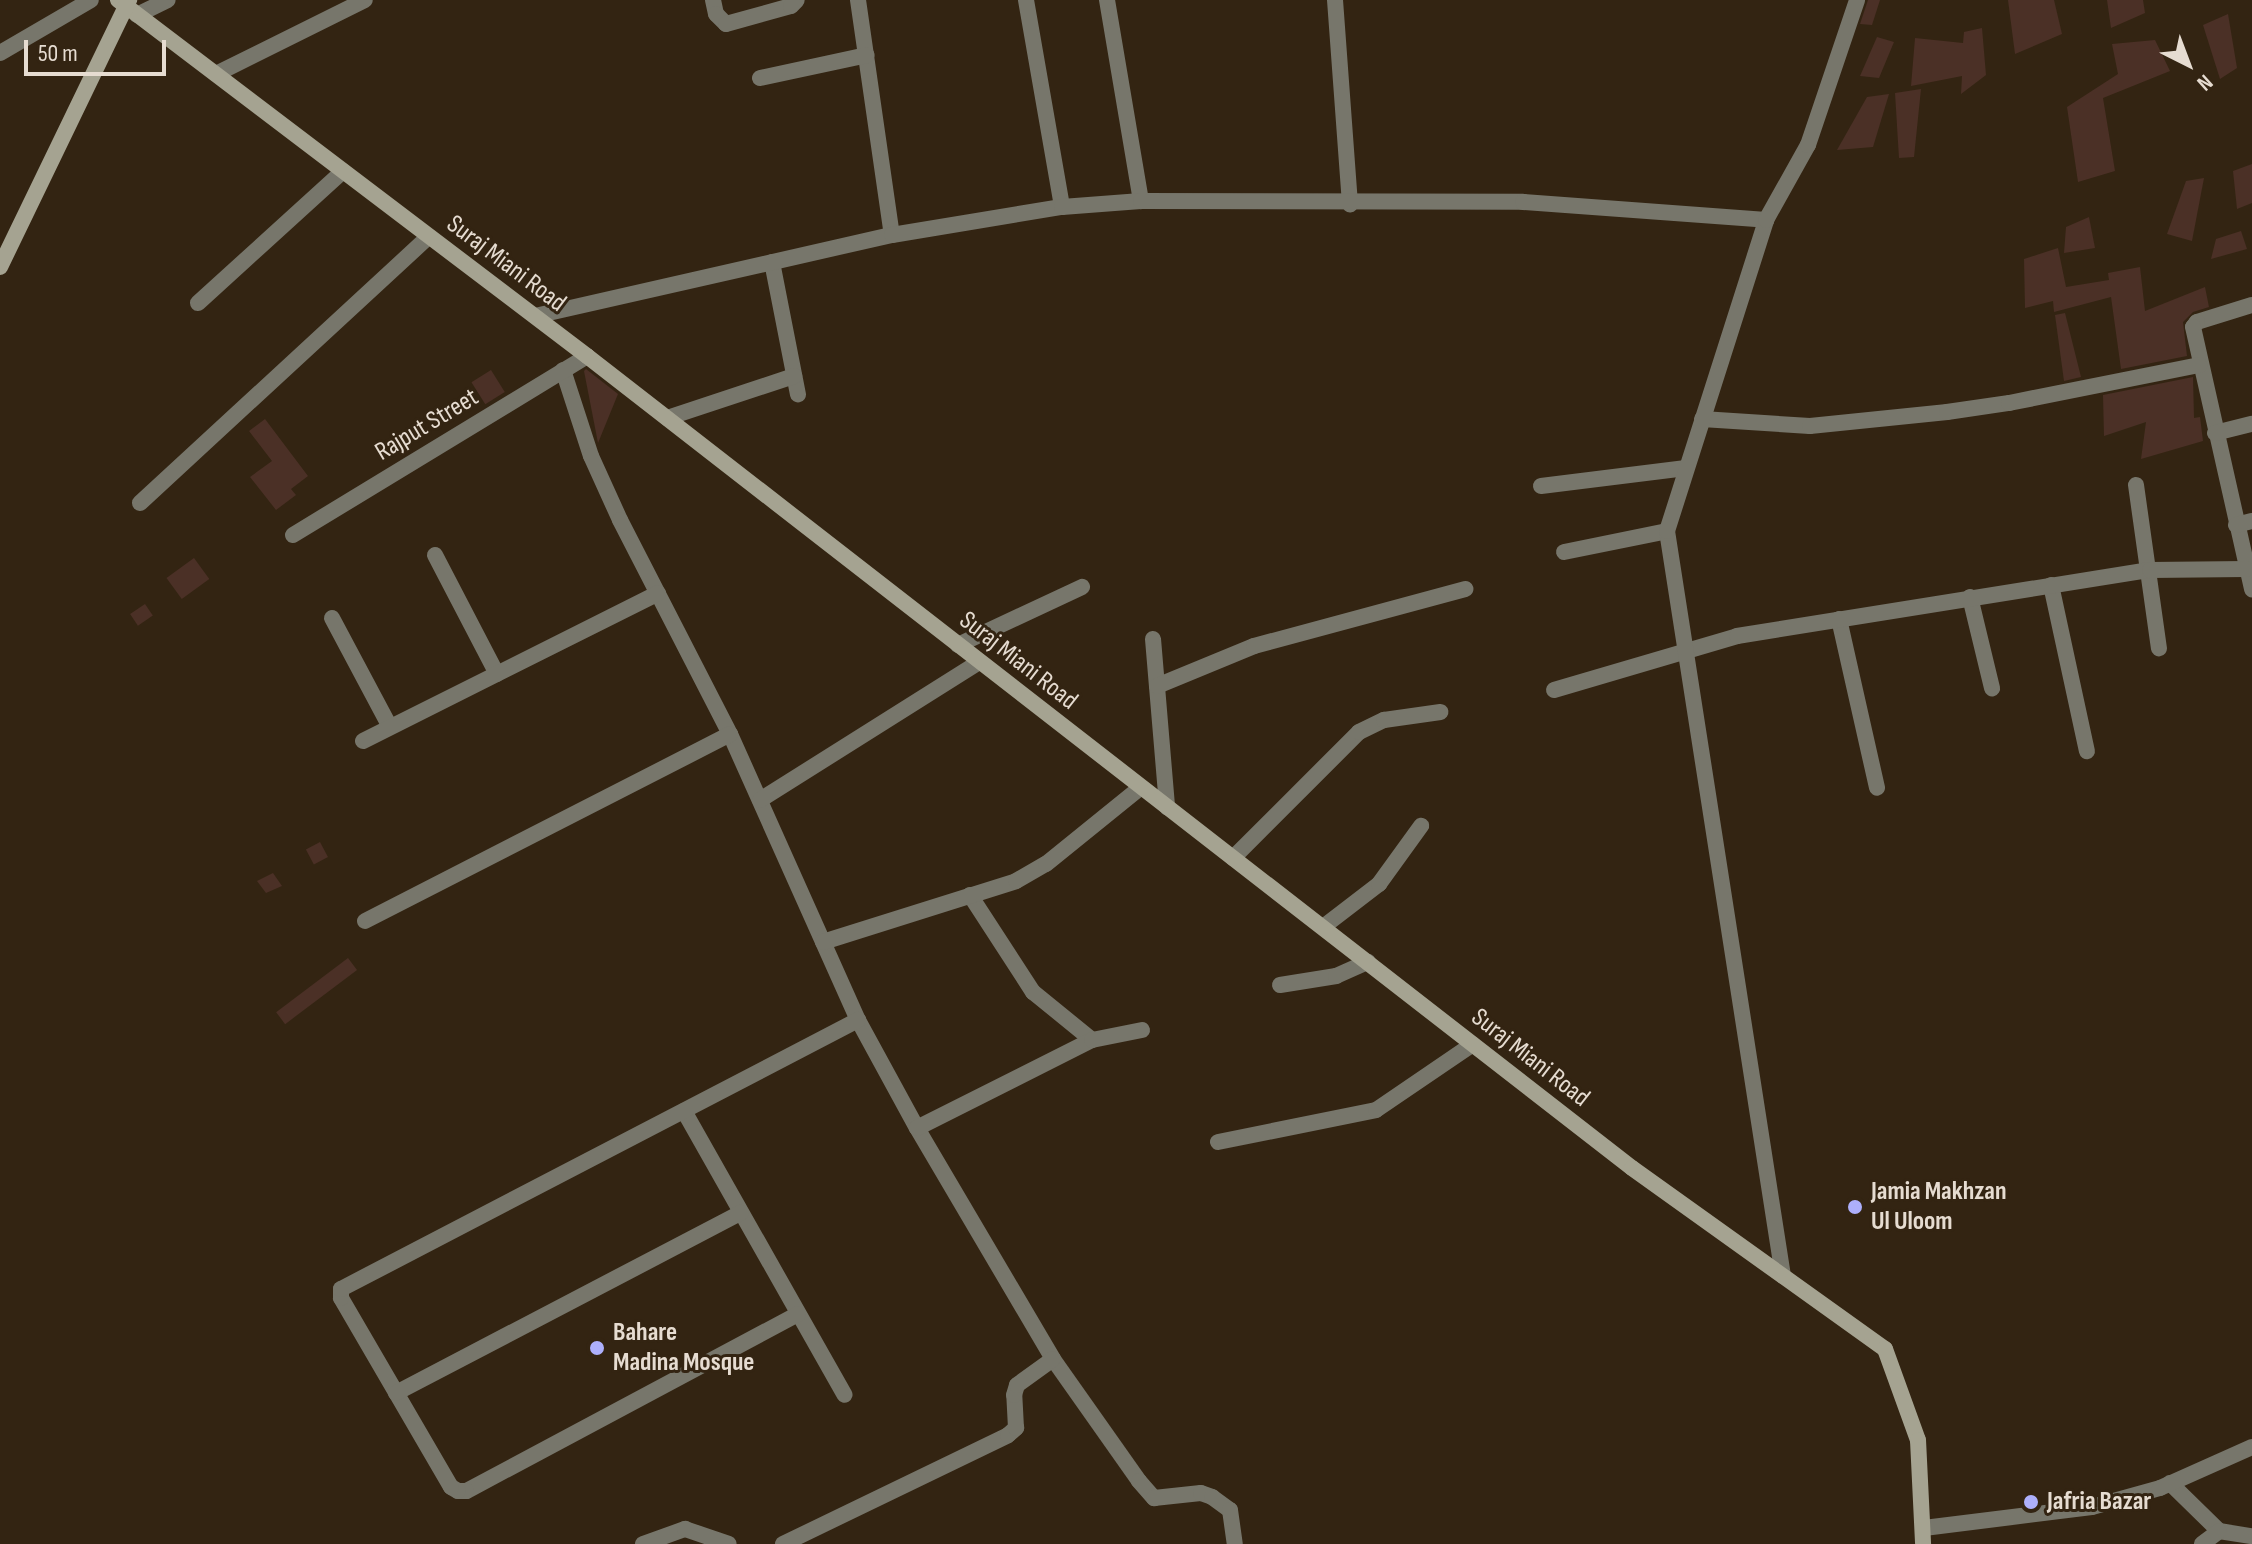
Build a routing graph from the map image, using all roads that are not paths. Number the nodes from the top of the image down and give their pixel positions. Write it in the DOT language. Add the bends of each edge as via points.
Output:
graph roads {
  1 [pos="91,0"];
  2 [pos="168,0"];
  3 [pos="365,0"];
  4 [pos="713,0"];
  5 [pos="797,0"];
  6 [pos="858,0"];
  7 [pos="1026,0"];
  8 [pos="1107,0"];
  9 [pos="1335,0"];
  10 [pos="1857,0"];
  11 [pos="127,5"];
  12 [pos="0,53"];
  13 [pos="867,55"];
  14 [pos="216,74"];
  15 [pos="760,78"];
  16 [pos="343,171"];
  17 [pos="1141,201"];
  18 [pos="1350,204"];
  19 [pos="1062,207"];
  20 [pos="1766,220"];
  21 [pos="892,235"];
  22 [pos="429,236"];
  23 [pos="772,262"];
  24 [pos="0,267"];
  25 [pos="198,303"];
  26 [pos="2252,305"];
  27 [pos="535,316"];
  28 [pos="587,356"];
  29 [pos="2199,365"];
  30 [pos="563,370"];
  31 [pos="794,376"];
  32 [pos="798,394"];
  33 [pos="667,418"];
  34 [pos="1702,419"];
  35 [pos="2252,424"];
  36 [pos="2215,433"];
  37 [pos="1686,468"];
  38 [pos="2136,485"];
  39 [pos="1541,486"];
  40 [pos="140,503"];
  41 [pos="2244,523"];
  42 [pos="1667,531"];
  43 [pos="293,535"];
  44 [pos="1564,552"];
  45 [pos="435,555"];
  46 [pos="2246,569"];
  47 [pos="2150,570"];
  48 [pos="2051,585"];
  49 [pos="1082,587"];
  50 [pos="1465,589"];
  51 [pos="2252,589"];
  52 [pos="658,593"];
  53 [pos="1970,597"];
  54 [pos="332,618"];
  55 [pos="1839,619"];
  56 [pos="1153,639"];
  57 [pos="958,645"];
  58 [pos="2159,648"];
  59 [pos="1684,651"];
  60 [pos="979,662"];
  61 [pos="497,674"];
  62 [pos="1157,686"];
  63 [pos="1992,688"];
  64 [pos="1554,690"];
  65 [pos="1440,712"];
  66 [pos="390,727"];
  67 [pos="730,734"];
  68 [pos="363,741"];
  69 [pos="2087,751"];
  70 [pos="1141,787"];
  71 [pos="1877,788"];
  72 [pos="760,800"];
  73 [pos="1167,807"];
  74 [pos="1421,826"];
  75 [pos="1233,858"];
  76 [pos="970,895"];
  77 [pos="365,921"];
  78 [pos="1323,927"];
  79 [pos="823,942"];
  80 [pos="1368,962"];
  81 [pos="1280,985"];
  82 [pos="858,1020"];
  83 [pos="1142,1030"];
  84 [pos="1092,1040"];
  85 [pos="1473,1044"];
  86 [pos="684,1111"];
  87 [pos="917,1128"];
  88 [pos="1218,1142"];
  89 [pos="741,1213"];
  90 [pos="1783,1276"];
  91 [pos="798,1314"];
  92 [pos="1053,1359"];
  93 [pos="396,1393"];
  94 [pos="845,1395"];
  95 [pos="2252,1447"];
  96 [pos="2170,1483"];
  97 [pos="2219,1531"];
  98 [pos="1924,1536"];
  99 [pos="2252,1536"];
  100 [pos="643,1544"];
  101 [pos="729,1544"];
  102 [pos="783,1544"];
  103 [pos="1235,1544"];
  104 [pos="2202,1544"];
  1 -- 12 [label="street"];
  2 -- 11 [label="street"];
  3 -- 14 [label="street"];
  4 -- 5 [label="street" via="716,14 726,24"];
  6 -- 13 [label="street"];
  7 -- 19 [label="street"];
  8 -- 17 [label="street"];
  9 -- 18 [label="street"];
  10 -- 20 [label="street" via="1808,145"];
  11 -- 14 [label="street, Suraj Miani Road"];
  11 -- 24 [label="street"];
  13 -- 15 [label="street"];
  13 -- 21 [label="street"];
  14 -- 16 [label="street, Suraj Miani Road"];
  16 -- 22 [label="street, Suraj Miani Road"];
  16 -- 25 [label="street"];
  17 -- 18 [label="street"];
  17 -- 19 [label="street"];
  18 -- 20 [label="street" via="1523,202"];
  19 -- 21 [label="street"];
  20 -- 34 [label="street"];
  21 -- 23 [label="street"];
  22 -- 27 [label="street, Suraj Miani Road"];
  22 -- 40 [label="street"];
  23 -- 27 [label="street"];
  23 -- 31 [label="street"];
  26 -- 29 [label="street" via="2197,322 2193,337"];
  27 -- 28 [label="street, Suraj Miani Road"];
  28 -- 30 [label="street, Rajput Street"];
  28 -- 33 [label="street, Suraj Miani Road"];
  29 -- 34 [label="street" via="1947,412 1810,426"];
  29 -- 36 [label="street"];
  30 -- 43 [label="street, Rajput Street"];
  30 -- 52 [label="street" via="591,456"];
  31 -- 32 [label="street"];
  31 -- 33 [label="street"];
  33 -- 57 [label="street, Suraj Miani Road"];
  34 -- 37 [label="street"];
  35 -- 36 [label="street"];
  36 -- 41 [label="street"];
  37 -- 39 [label="street"];
  37 -- 42 [label="street"];
  38 -- 47 [label="street"];
  41 -- 46 [label="street"];
  42 -- 44 [label="street"];
  42 -- 59 [label="street"];
  45 -- 61 [label="street"];
  46 -- 47 [label="street"];
  46 -- 51 [label="street"];
  47 -- 48 [label="street"];
  47 -- 58 [label="street"];
  48 -- 53 [label="street"];
  48 -- 69 [label="street"];
  49 -- 57 [label="street"];
  50 -- 62 [label="street" via="1254,646"];
  52 -- 61 [label="street"];
  52 -- 67 [label="street"];
  53 -- 55 [label="street"];
  53 -- 63 [label="street"];
  54 -- 66 [label="street"];
  55 -- 59 [label="street"];
  55 -- 71 [label="street"];
  56 -- 62 [label="street"];
  57 -- 60 [label="street, Suraj Miani Road"];
  59 -- 64 [label="street"];
  59 -- 90 [label="street"];
  60 -- 70 [label="street, Suraj Miani Road"];
  60 -- 72 [label="street"];
  61 -- 66 [label="street"];
  62 -- 73 [label="street"];
  65 -- 75 [label="street" via="1384,720 1359,732"];
  66 -- 68 [label="street"];
  67 -- 72 [label="street"];
  67 -- 77 [label="street"];
  70 -- 73 [label="street, Suraj Miani Road"];
  70 -- 76 [label="street" via="1046,864 1016,881"];
  72 -- 79 [label="street"];
  73 -- 75 [label="street, Suraj Miani Road"];
  74 -- 78 [label="street" via="1379,884"];
  75 -- 78 [label="street, Suraj Miani Road"];
  76 -- 79 [label="street"];
  76 -- 84 [label="street" via="1033,992"];
  78 -- 80 [label="street, Suraj Miani Road"];
  79 -- 82 [label="street"];
  80 -- 81 [label="street" via="1348,972"];
  80 -- 85 [label="street, Suraj Miani Road"];
  82 -- 86 [label="street"];
  82 -- 87 [label="street"];
  83 -- 84 [label="street"];
  84 -- 87 [label="street"];
  85 -- 88 [label="street" via="1376,1110"];
  85 -- 90 [label="street, Suraj Miani Road" via="1632,1168"];
  86 -- 89 [label="street"];
  86 -- 93 [label="street" via="341,1289 341,1298"];
  87 -- 92 [label="street"];
  89 -- 91 [label="street"];
  89 -- 93 [label="street"];
  90 -- 98 [label="street, Suraj Miani Road" via="1885,1349 1918,1440"];
  91 -- 93 [label="street" via="466,1491 451,1487"];
  91 -- 94 [label="street"];
  92 -- 102 [label="street" via="1017,1385 1016,1428 1008,1435"];
  92 -- 103 [label="street" via="1154,1498 1201,1493 1212,1497 1230,1510"];
  95 -- 96 [label="street"];
  96 -- 97 [label="street"];
  96 -- 98 [label="street" via="2092,1507"];
  97 -- 99 [label="street"];
  97 -- 104 [label="street"];
  100 -- 101 [label="street" via="685,1529"];
}
